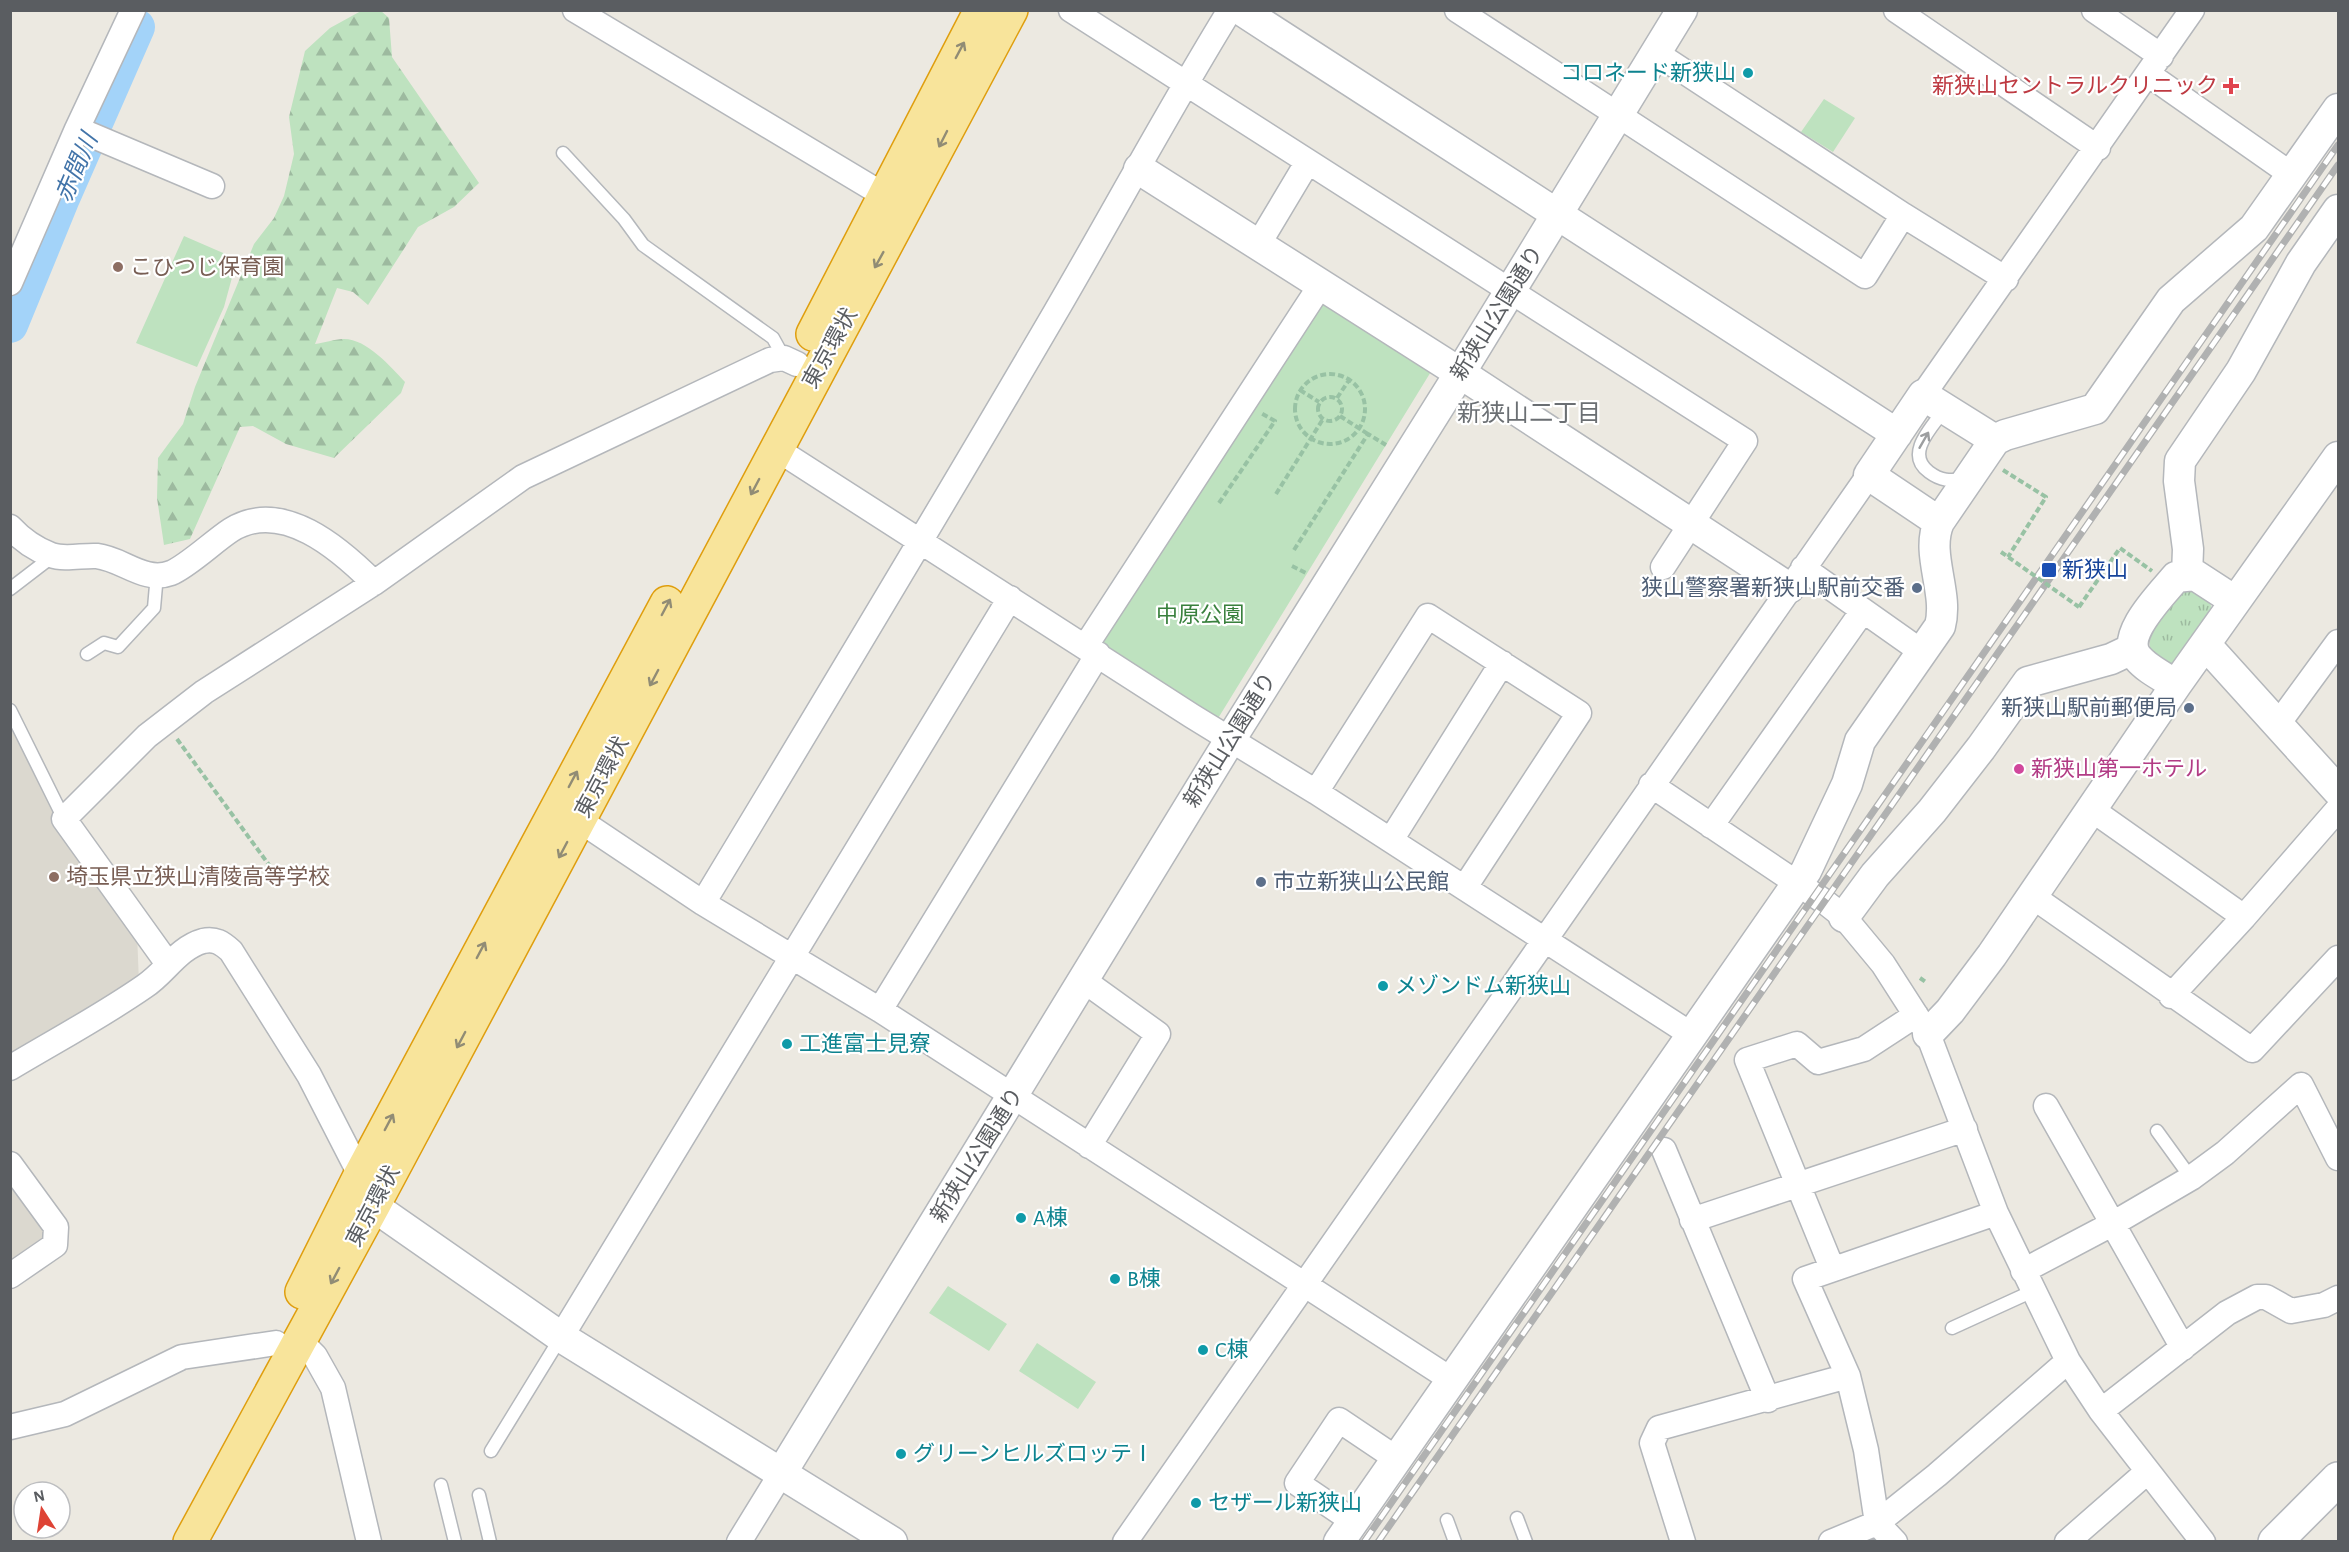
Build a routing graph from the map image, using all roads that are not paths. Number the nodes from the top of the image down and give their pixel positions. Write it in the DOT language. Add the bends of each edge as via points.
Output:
graph roads {
  1 [pos="133,10"];
  2 [pos="575,10"];
  3 [pos="981,10"];
  4 [pos="1011,10"];
  5 [pos="1071,10"];
  6 [pos="1230,10"];
  7 [pos="1241,10"];
  8 [pos="1457,10"];
  9 [pos="1896,10"];
  10 [pos="2094,10"];
  11 [pos="2192,10"];
  12 [pos="1680,11"];
  13 [pos="1656,53"];
  14 [pos="2155,65"];
  15 [pos="1184,84"];
  16 [pos="2338,109"];
  17 [pos="1618,113"];
  18 [pos="85,133"];
  19 [pos="2098,148"];
  20 [pos="562,153"];
  21 [pos="1307,163"];
  22 [pos="1139,169"];
  23 [pos="2292,175"];
  24 [pos="212,186"];
  25 [pos="896,203"];
  26 [pos="2338,210"];
  27 [pos="1903,215"];
  28 [pos="1556,216"];
  29 [pos="1258,245"];
  30 [pos="12,274"];
  31 [pos="2006,279"];
  32 [pos="1320,286"];
  33 [pos="1511,290"];
  34 [pos="791,361"];
  35 [pos="1460,373"];
  36 [pos="1934,402"];
  37 [pos="1897,434"];
  38 [pos="1995,441"];
  39 [pos="776,448"];
  40 [pos="2336,466"];
  41 [pos="1869,475"];
  42 [pos="1968,479"];
  43 [pos="1939,522"];
  44 [pos="1691,524"];
  45 [pos="10,527"];
  46 [pos="921,542"];
  47 [pos="53,556"];
  48 [pos="1664,567"];
  49 [pos="157,574"];
  50 [pos="2187,575"];
  51 [pos="1796,578"];
  52 [pos="374,583"];
  53 [pos="10,589"];
  54 [pos="1010,598"];
  55 [pos="2235,601"];
  56 [pos="1862,612"];
  57 [pos="2338,642"];
  58 [pos="2205,644"];
  59 [pos="2132,649"];
  60 [pos="1091,651"];
  61 [pos="1922,652"];
  62 [pos="87,654"];
  63 [pos="1502,663"];
  64 [pos="2176,685"];
  65 [pos="10,710"];
  66 [pos="2278,724"];
  67 [pos="1230,740"];
  68 [pos="1651,785"];
  69 [pos="2338,791"];
  70 [pos="1316,792"];
  71 [pos="2091,809"];
  72 [pos="2338,809"];
  73 [pos="64,819"];
  74 [pos="579,820"];
  75 [pos="1711,826"];
  76 [pos="1391,840"];
  77 [pos="1797,884"];
  78 [pos="1465,887"];
  79 [pos="2032,896"];
  80 [pos="703,903"];
  81 [pos="1844,917"];
  82 [pos="2244,917"];
  83 [pos="1544,940"];
  84 [pos="792,955"];
  85 [pos="2338,958"];
  86 [pos="168,964"];
  87 [pos="1083,980"];
  88 [pos="2171,996"];
  89 [pos="880,1010"];
  90 [pos="1922,1025"];
  91 [pos="1692,1035"];
  92 [pos="10,1068"];
  93 [pos="1013,1097"];
  94 [pos="2046,1106"];
  95 [pos="1965,1129"];
  96 [pos="2157,1131"];
  97 [pos="1089,1146"];
  98 [pos="1664,1150"];
  99 [pos="2338,1158"];
  100 [pos="10,1164"];
  101 [pos="361,1174"];
  102 [pos="2191,1178"];
  103 [pos="1797,1185"];
  104 [pos="373,1206"];
  105 [pos="1996,1213"];
  106 [pos="1692,1220"];
  107 [pos="2114,1223"];
  108 [pos="1832,1268"];
  109 [pos="10,1276"];
  110 [pos="2028,1281"];
  111 [pos="1304,1283"];
  112 [pos="2338,1298"];
  113 [pos="1952,1328"];
  114 [pos="561,1337"];
  115 [pos="288,1342"];
  116 [pos="2182,1347"];
  117 [pos="2068,1361"];
  118 [pos="1848,1376"];
  119 [pos="1452,1380"];
  120 [pos="1767,1400"];
  121 [pos="2101,1411"];
  122 [pos="10,1427"];
  123 [pos="491,1451"];
  124 [pos="1397,1459"];
  125 [pos="782,1472"];
  126 [pos="2147,1472"];
  127 [pos="2338,1479"];
  128 [pos="441,1485"];
  129 [pos="479,1495"];
  130 [pos="1517,1518"];
  131 [pos="1447,1520"];
  132 [pos="1877,1523"];
  133 [pos="1346,1531"];
  134 [pos="881,1539"];
  135 [pos="168,1542"];
  136 [pos="190,1542"];
  137 [pos="369,1542"];
  138 [pos="455,1542"];
  139 [pos="490,1542"];
  140 [pos="739,1542"];
  141 [pos="1125,1542"];
  142 [pos="1455,1542"];
  143 [pos="1526,1542"];
  144 [pos="1683,1542"];
  145 [pos="1831,1542"];
  146 [pos="1895,1542"];
  147 [pos="2067,1542"];
  148 [pos="2203,1542"];
  149 [pos="2275,1542"];
  1 -- 18 [label="street"];
  2 -- 25 [label="street"];
  25 -- 3 [label="highway, 東京環状, one-way"];
  4 -- 25 [label="highway, 東京環状, one-way"];
  5 -- 15 [label="street"];
  6 -- 15 [label="street"];
  7 -- 28 [label="street"];
  8 -- 17 [label="street"];
  9 -- 19 [label="street"];
  10 -- 14 [label="street"];
  11 -- 14 [label="street"];
  12 -- 13 [label="street, 新狭山公園通り"];
  13 -- 17 [label="street, 新狭山公園通り"];
  13 -- 27 [label="street"];
  14 -- 19 [label="street"];
  14 -- 23 [label="street"];
  15 -- 21 [label="street"];
  15 -- 22 [label="street"];
  16 -- 23 [label="street"];
  17 -- 27 [label="street" via="1865,276"];
  17 -- 28 [label="street, 新狭山公園通り"];
  18 -- 24 [label="street"];
  18 -- 30 [label="street"];
  19 -- 31 [label="street"];
  20 -- 34 [label="lane" via="644,245 773,338"];
  21 -- 29 [label="street"];
  21 -- 33 [label="street"];
  22 -- 29 [label="street"];
  22 -- 46 [label="street"];
  23 -- 38 [label="street" via="2254,228 2171,300 2095,409"];
  25 -- 34 [label="highway, 東京環状"];
  25 -- 39 [label="highway, 東京環状, one-way"];
  26 -- 50 [label="street" via="2301,263 2241,371 2180,461"];
  27 -- 31 [label="street"];
  28 -- 33 [label="street, 新狭山公園通り"];
  28 -- 37 [label="street"];
  29 -- 32 [label="street"];
  31 -- 36 [label="street"];
  32 -- 35 [label="street"];
  32 -- 60 [label="street"];
  33 -- 35 [label="street, 新狭山公園通り"];
  33 -- 44 [label="street" via="1745,441"];
  34 -- 52 [label="street" via="759,365 524,477"];
  101 -- 34 [label="highway, 東京環状, one-way"];
  35 -- 44 [label="street"];
  35 -- 67 [label="street, 新狭山公園通り"];
  36 -- 37 [label="street"];
  36 -- 38 [label="street"];
  42 -- 36 [label="lane, one-way" via="1937,478 1918,460"];
  37 -- 41 [label="street"];
  38 -- 42 [label="street"];
  39 -- 46 [label="street"];
  39 -- 74 [label="highway, 東京環状, one-way"];
  40 -- 55 [label="street"];
  41 -- 43 [label="street"];
  41 -- 51 [label="street"];
  42 -- 43 [label="street"];
  43 -- 61 [label="street" via="1934,537 1944,610 1940,626"];
  44 -- 48 [label="street"];
  44 -- 51 [label="street"];
  45 -- 47 [label="street" via="23,540"];
  46 -- 54 [label="street"];
  46 -- 80 [label="street"];
  47 -- 49 [label="street" via="98,556 121,562 141,574"];
  47 -- 53 [label="lane"];
  49 -- 52 [label="street" via="170,573 233,529 261,520 308,530 347,556"];
  49 -- 62 [label="lane" via="154,608 118,647 104,643"];
  50 -- 55 [label="street" via="2196,575"];
  50 -- 59 [label="street" via="2176,577 2147,614 2134,632"];
  51 -- 56 [label="street"];
  51 -- 68 [label="street"];
  52 -- 73 [label="street" via="165,721"];
  54 -- 60 [label="street"];
  54 -- 84 [label="street"];
  55 -- 58 [label="street"];
  56 -- 61 [label="street"];
  56 -- 75 [label="street"];
  57 -- 66 [label="street"];
  58 -- 64 [label="street"];
  58 -- 66 [label="street"];
  59 -- 64 [label="street" via="2137,658"];
  59 -- 81 [label="street" via="2025,685 1932,811"];
  60 -- 67 [label="street"];
  60 -- 89 [label="street"];
  61 -- 77 [label="street" via="1860,741 1847,784"];
  63 -- 70 [label="street" via="1428,616"];
  63 -- 76 [label="street"];
  63 -- 78 [label="street" via="1580,713"];
  64 -- 71 [label="street"];
  65 -- 73 [label="lane"];
  66 -- 69 [label="street"];
  67 -- 70 [label="street"];
  67 -- 87 [label="street, 新狭山公園通り"];
  68 -- 75 [label="street"];
  68 -- 83 [label="street"];
  70 -- 76 [label="street"];
  71 -- 79 [label="street"];
  71 -- 82 [label="street"];
  72 -- 82 [label="street"];
  73 -- 86 [label="street"];
  74 -- 80 [label="street"];
  74 -- 104 [label="highway, 東京環状, one-way"];
  75 -- 77 [label="street"];
  76 -- 78 [label="street"];
  77 -- 81 [label="street"];
  77 -- 91 [label="street"];
  78 -- 83 [label="street"];
  79 -- 88 [label="street"];
  79 -- 90 [label="street" via="1950,1011"];
  80 -- 84 [label="street"];
  81 -- 90 [label="street" via="1883,964"];
  82 -- 88 [label="street"];
  83 -- 91 [label="street"];
  83 -- 111 [label="street"];
  84 -- 89 [label="street"];
  84 -- 114 [label="street"];
  85 -- 88 [label="street" via="2252,1050"];
  86 -- 92 [label="street" via="147,985"];
  86 -- 101 [label="street" via="200,942 222,942 231,951 309,1075 341,1143"];
  87 -- 93 [label="street, 新狭山公園通り"];
  87 -- 97 [label="street" via="1158,1034"];
  89 -- 93 [label="street"];
  90 -- 95 [label="street"];
  90 -- 103 [label="street" via="1864,1049 1818,1062 1797,1044 1748,1060"];
  91 -- 119 [label="street"];
  93 -- 97 [label="street"];
  93 -- 125 [label="street, 新狭山公園通り"];
  94 -- 107 [label="street"];
  95 -- 103 [label="street"];
  95 -- 105 [label="street"];
  96 -- 102 [label="lane"];
  97 -- 111 [label="street"];
  98 -- 106 [label="street"];
  99 -- 102 [label="street" via="2301,1085 2225,1154"];
  100 -- 109 [label="street" via="56,1227 55,1245"];
  101 -- 104 [label="street"];
  101 -- 115 [label="highway, 東京環状"];
  102 -- 107 [label="street"];
  103 -- 106 [label="street"];
  103 -- 108 [label="street"];
  104 -- 114 [label="street"];
  104 -- 115 [label="highway, 東京環状, one-way"];
  105 -- 108 [label="street"];
  105 -- 110 [label="street"];
  106 -- 120 [label="street"];
  107 -- 110 [label="street"];
  107 -- 116 [label="street"];
  108 -- 118 [label="street" via="1805,1279"];
  110 -- 113 [label="lane"];
  110 -- 117 [label="street"];
  111 -- 119 [label="street"];
  111 -- 141 [label="street"];
  112 -- 116 [label="street" via="2324,1305 2291,1311 2266,1297 2257,1297 2227,1313"];
  114 -- 123 [label="lane"];
  114 -- 125 [label="street"];
  115 -- 122 [label="street" via="182,1357 65,1414"];
  115 -- 135 [label="highway, 東京環状"];
  115 -- 136 [label="highway, 東京環状"];
  115 -- 137 [label="street" via="315,1356 333,1388"];
  116 -- 121 [label="street"];
  117 -- 121 [label="street"];
  117 -- 132 [label="street"];
  118 -- 120 [label="street"];
  118 -- 132 [label="street" via="1866,1450"];
  119 -- 124 [label="street"];
  120 -- 144 [label="street" via="1659,1428 1652,1443"];
  121 -- 126 [label="street"];
  124 -- 133 [label="street"];
  124 -- 133 [label="street" via="1339,1420 1298,1483"];
  125 -- 134 [label="street"];
  125 -- 140 [label="street"];
  126 -- 147 [label="street"];
  126 -- 148 [label="street"];
  127 -- 149 [label="main road"];
  128 -- 138 [label="lane"];
  129 -- 139 [label="lane"];
  130 -- 143 [label="lane"];
  131 -- 142 [label="lane"];
  132 -- 145 [label="street"];
  132 -- 146 [label="street"];
}
